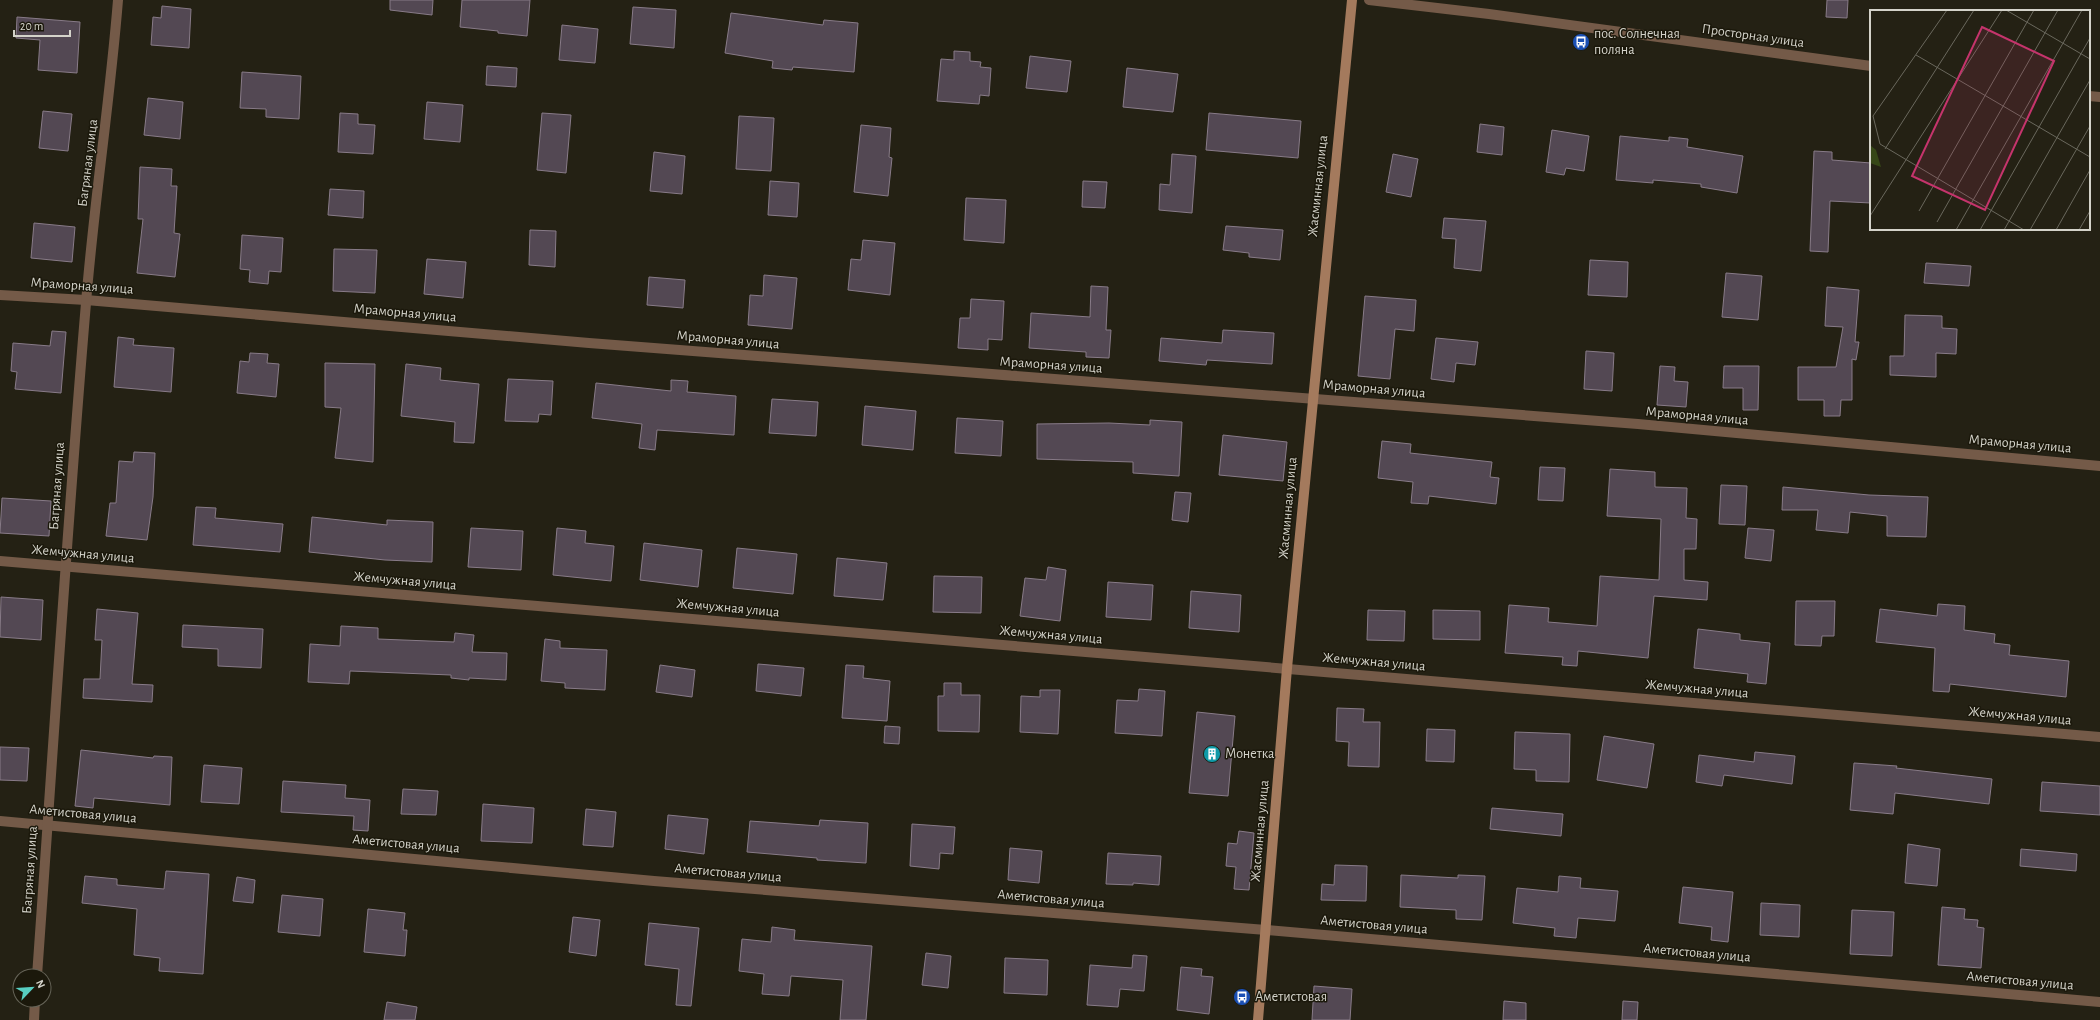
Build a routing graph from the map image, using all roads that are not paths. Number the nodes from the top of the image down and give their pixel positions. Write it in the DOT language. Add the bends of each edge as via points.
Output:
graph roads {
  1 [pos="118,0"];
  2 [pos="1352,0"];
  3 [pos="1369,0"];
  4 [pos="1870,66"];
  5 [pos="2090,96"];
  6 [pos="2100,97"];
  7 [pos="0,295"];
  8 [pos="86,300"];
  9 [pos="1312,398"];
  10 [pos="2100,466"];
  11 [pos="0,561"];
  12 [pos="65,566"];
  13 [pos="1287,668"];
  14 [pos="2100,737"];
  15 [pos="0,821"];
  16 [pos="48,824"];
  17 [pos="1266,930"];
  18 [pos="38,968"];
  19 [pos="2100,1002"];
  20 [pos="35,1008"];
  21 [pos="34,1020"];
  22 [pos="1258,1020"];
  1 -- 8 [label="street, Багряная улица"];
  2 -- 9 [label="street, Жасминная улица"];
  3 -- 4 [label="street, Просторная улица"];
  5 -- 6 [label="street"];
  7 -- 8 [label="street, Мраморная улица"];
  8 -- 9 [label="street, Мраморная улица" via="589,343"];
  8 -- 12 [label="street, Багряная улица"];
  9 -- 10 [label="street, Мраморная улица"];
  9 -- 13 [label="street, Жасминная улица"];
  11 -- 12 [label="street, Жемчужная улица"];
  12 -- 13 [label="street, Жемчужная улица"];
  12 -- 16 [label="street, Багряная улица"];
  13 -- 14 [label="street, Жемчужная улица"];
  13 -- 17 [label="street, Жасминная улица"];
  15 -- 16 [label="street, Аметистовая улица"];
  16 -- 17 [label="street, Аметистовая улица" via="654,881"];
  16 -- 18 [label="street, Багряная улица"];
  17 -- 19 [label="street, Аметистовая улица"];
  17 -- 22 [label="street, Жасминная улица"];
  20 -- 21 [label="street"];
}
